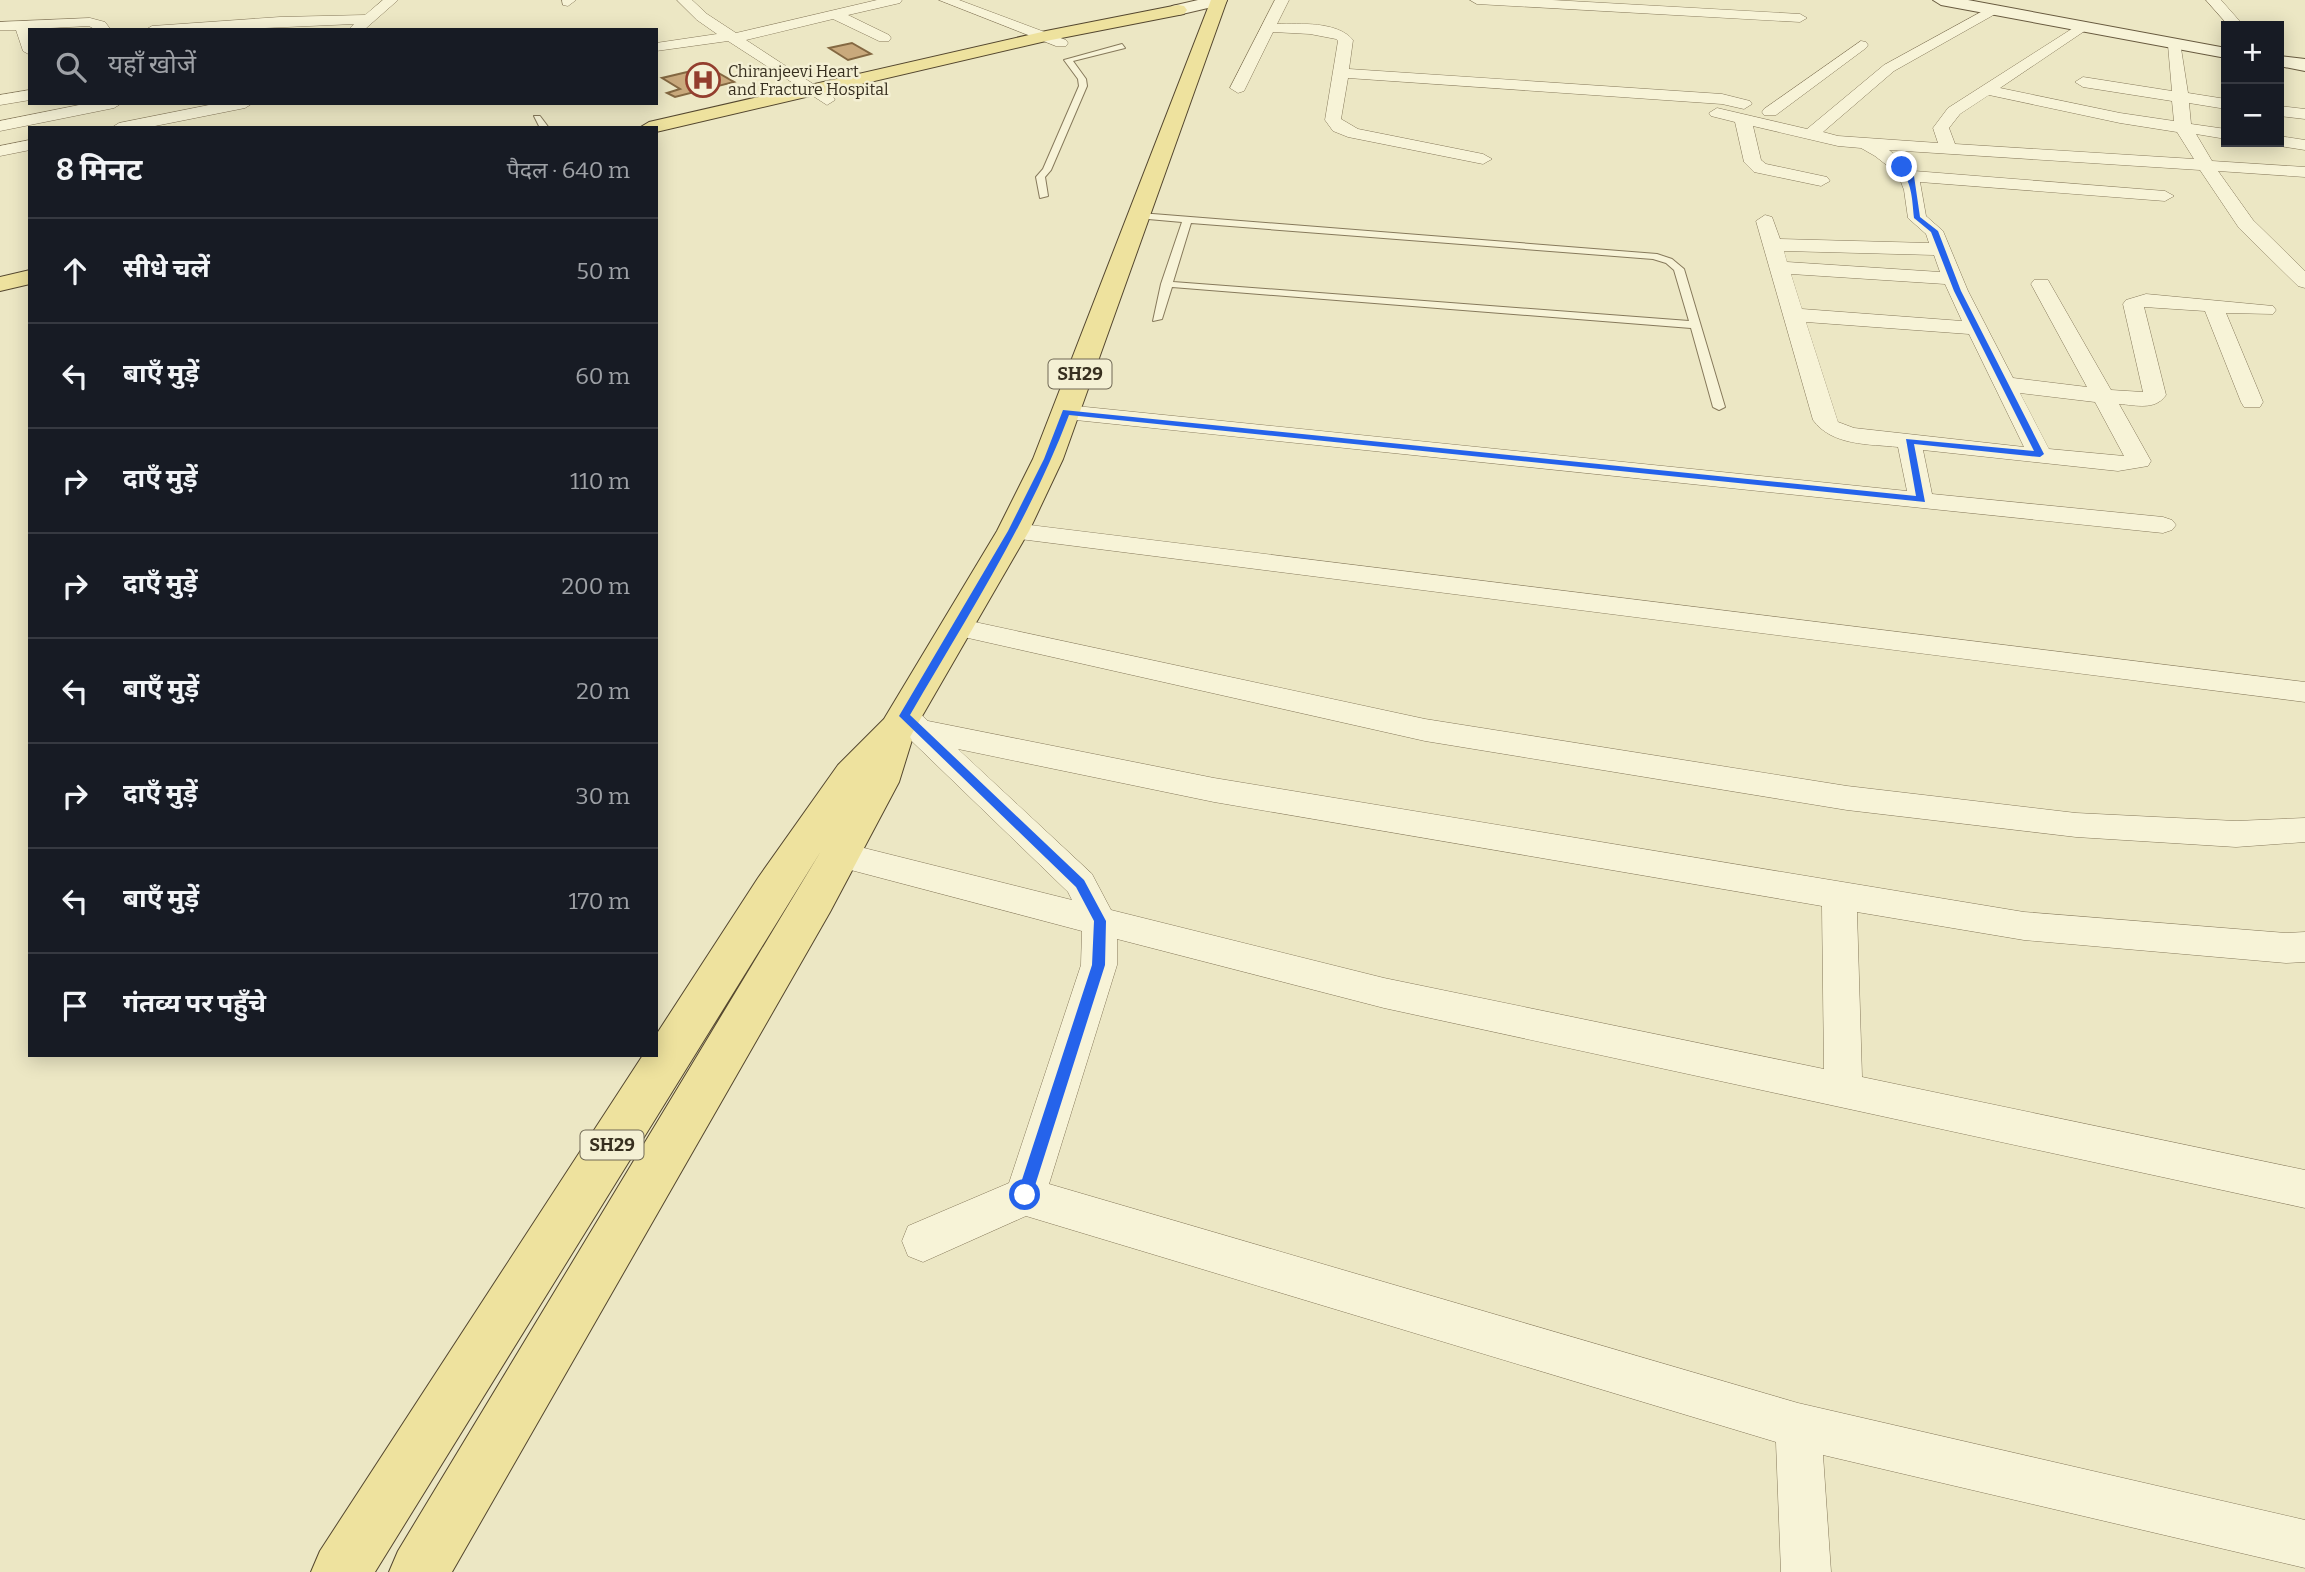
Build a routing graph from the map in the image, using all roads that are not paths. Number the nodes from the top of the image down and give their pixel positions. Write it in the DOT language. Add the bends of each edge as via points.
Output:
graph roads {
  1 [pos="391,0"];
  2 [pos="684,0"];
  3 [pos="895,0"];
  4 [pos="946,0"];
  5 [pos="1219,0"];
  6 [pos="1282,0"];
  7 [pos="1478,0"];
  8 [pos="1947,0"];
  9 [pos="2213,0"];
  10 [pos="1511,1"];
  11 [pos="1992,10"];
  12 [pos="834,14"];
  13 [pos="1800,18"];
  14 [pos="369,19"];
  15 [pos="2232,21"];
  16 [pos="22,24"];
  17 [pos="0,26"];
  18 [pos="1184,27"];
  19 [pos="2081,27"];
  20 [pos="103,28"];
  21 [pos="199,28"];
  22 [pos="358,28"];
  23 [pos="1269,28"];
  24 [pos="732,37"];
  25 [pos="884,38"];
  26 [pos="1054,40"];
  27 [pos="28,44"];
  28 [pos="1861,45"];
  29 [pos="2175,45"];
  30 [pos="1122,46"];
  31 [pos="658,47"];
  32 [pos="2221,52"];
  33 [pos="1083,54"];
  34 [pos="2284,62"];
  35 [pos="2305,65"];
  36 [pos="1341,73"];
  37 [pos="2083,82"];
  38 [pos="1238,88"];
  39 [pos="1988,90"];
  40 [pos="28,95"];
  41 [pos="819,95"];
  42 [pos="2180,98"];
  43 [pos="0,100"];
  44 [pos="2221,103"];
  45 [pos="104,105"];
  46 [pos="235,105"];
  47 [pos="1770,112"];
  48 [pos="2284,112"];
  49 [pos="1717,113"];
  50 [pos="2305,114"];
  51 [pos="537,118"];
  52 [pos="1743,119"];
  53 [pos="0,126"];
  54 [pos="129,126"];
  55 [pos="543,126"];
  56 [pos="658,126"];
  57 [pos="2183,127"];
  58 [pos="1814,131"];
  59 [pos="2221,133"];
  60 [pos="658,138"];
  61 [pos="1866,143"];
  62 [pos="2292,143"];
  63 [pos="28,145"];
  64 [pos="1949,149"];
  65 [pos="0,151"];
  66 [pos="1483,159"];
  67 [pos="2305,161"];
  68 [pos="2207,165"];
  69 [pos="2305,172"];
  70 [pos="1911,176"];
  71 [pos="1821,181"];
  72 [pos="1043,196"];
  73 [pos="2165,196"];
  74 [pos="1140,216"];
  75 [pos="1187,219"];
  76 [pos="1765,221"];
  77 [pos="1942,249"];
  78 [pos="2271,249"];
  79 [pos="2305,251"];
  80 [pos="1775,256"];
  81 [pos="1954,279"];
  82 [pos="2305,282"];
  83 [pos="1166,284"];
  84 [pos="2041,284"];
  85 [pos="2213,306"];
  86 [pos="2266,310"];
  87 [pos="1793,315"];
  88 [pos="1157,319"];
  89 [pos="1696,325"];
  90 [pos="1976,328"];
  91 [pos="2005,384"];
  92 [pos="2102,396"];
  93 [pos="2252,402"];
  94 [pos="1719,407"];
  95 [pos="1066,412"];
  96 [pos="1909,441"];
  97 [pos="2040,454"];
  98 [pos="1921,500"];
  99 [pos="2163,525"];
  100 [pos="1013,531"];
  101 [pos="956,627"];
  102 [pos="2305,692"];
  103 [pos="907,725"];
  104 [pos="2305,830"];
  105 [pos="840,855"];
  106 [pos="1839,895"];
  107 [pos="1100,921"];
  108 [pos="2305,947"];
  109 [pos="1843,1091"];
  110 [pos="2305,1189"];
  111 [pos="1025,1195"];
  112 [pos="923,1241"];
  113 [pos="1798,1426"];
  114 [pos="2305,1544"];
  115 [pos="341,1572"];
  116 [pos="419,1572"];
  117 [pos="1806,1572"];
  1 -- 14 [label="street"];
  2 -- 24 [label="street"];
  3 -- 12 [label="street"];
  4 -- 26 [label="street"];
  5 -- 18 [label="main road, SH29"];
  5 -- 18 [label="main road"];
  6 -- 23 [label="street"];
  7 -- 10 [label="street"];
  8 -- 11 [label="main road"];
  9 -- 15 [label="street"];
  10 -- 13 [label="street"];
  11 -- 19 [label="main road"];
  11 -- 58 [label="street" via="1889,68"];
  12 -- 24 [label="street"];
  12 -- 25 [label="street"];
  14 -- 21 [label="street"];
  14 -- 22 [label="street"];
  16 -- 17 [label="street"];
  16 -- 20 [label="street" via="90,22"];
  16 -- 27 [label="street"];
  18 -- 26 [label="main road"];
  18 -- 26 [label="main road" via="1149,23"];
  18 -- 74 [label="main road, SH29"];
  19 -- 29 [label="main road"];
  19 -- 39 [label="street"];
  23 -- 36 [label="street" via="1343,36"];
  23 -- 38 [label="street"];
  24 -- 31 [label="street"];
  24 -- 41 [label="street"];
  26 -- 33 [label="lane"];
  26 -- 41 [label="main road"];
  28 -- 47 [label="street"];
  29 -- 32 [label="main road"];
  29 -- 42 [label="street"];
  30 -- 33 [label="lane"];
  33 -- 72 [label="lane" via="1068,60 1083,86 1040,177"];
  34 -- 35 [label="main road"];
  36 -- 47 [label="street" via="1722,99"];
  36 -- 66 [label="street" via="1333,120 1339,127"];
  37 -- 42 [label="street"];
  39 -- 57 [label="street"];
  39 -- 64 [label="street" via="1944,120 1941,128"];
  40 -- 43 [label="street"];
  41 -- 56 [label="main road"];
  41 -- 60 [label="main road"];
  42 -- 44 [label="street"];
  42 -- 57 [label="street"];
  45 -- 53 [label="street"];
  46 -- 54 [label="street"];
  47 -- 58 [label="street"];
  48 -- 50 [label="street"];
  49 -- 52 [label="street"];
  51 -- 55 [label="lane"];
  52 -- 58 [label="street"];
  52 -- 71 [label="street" via="1753,163 1773,172"];
  57 -- 59 [label="street"];
  57 -- 68 [label="street"];
  58 -- 61 [label="street" via="1838,141"];
  61 -- 64 [label="street"];
  61 -- 70 [label="street"];
  62 -- 67 [label="street"];
  63 -- 65 [label="street"];
  64 -- 68 [label="street"];
  68 -- 69 [label="street"];
  68 -- 78 [label="street" via="2245,224"];
  70 -- 73 [label="street"];
  70 -- 77 [label="street" via="1917,218 1934,231"];
  74 -- 75 [label="lane"];
  74 -- 95 [label="main road, SH29"];
  75 -- 83 [label="lane"];
  75 -- 89 [label="lane" via="1654,256 1679,269"];
  76 -- 80 [label="street"];
  77 -- 80 [label="street"];
  77 -- 81 [label="street"];
  78 -- 79 [label="street"];
  78 -- 82 [label="street"];
  80 -- 81 [label="street"];
  80 -- 87 [label="street"];
  81 -- 90 [label="street"];
  83 -- 88 [label="lane"];
  83 -- 89 [label="lane"];
  84 -- 92 [label="street"];
  85 -- 86 [label="street"];
  85 -- 92 [label="street" via="2146,300 2133,304 2155,395 2143,400"];
  85 -- 93 [label="street"];
  87 -- 90 [label="street"];
  87 -- 96 [label="street" via="1830,427 1850,435"];
  89 -- 94 [label="lane"];
  90 -- 91 [label="street"];
  91 -- 92 [label="street"];
  91 -- 97 [label="street"];
  92 -- 97 [label="street" via="2139,461 2118,464"];
  95 -- 98 [label="street"];
  95 -- 100 [label="main road, SH29"];
  96 -- 97 [label="street"];
  96 -- 98 [label="street"];
  98 -- 99 [label="street"];
  100 -- 101 [label="main road, SH29"];
  100 -- 102 [label="street"];
  101 -- 103 [label="main road, SH29"];
  101 -- 104 [label="street" via="1425,730 1847,798 2076,825 2236,834"];
  103 -- 105 [label="main road, SH29"];
  103 -- 106 [label="street" via="1213,790"];
  103 -- 107 [label="street" via="1080,883"];
  103 -- 115 [label="main road, SH29" via="852,775 773,890"];
  105 -- 107 [label="street"];
  105 -- 116 [label="main road, SH29"];
  106 -- 108 [label="street" via="2024,926"];
  106 -- 109 [label="street"];
  107 -- 109 [label="street" via="1384,993"];
  107 -- 111 [label="street" via="1099,965"];
  109 -- 110 [label="street"];
  111 -- 112 [label="street"];
  111 -- 113 [label="street"];
  113 -- 114 [label="street"];
  113 -- 117 [label="street"];
}
